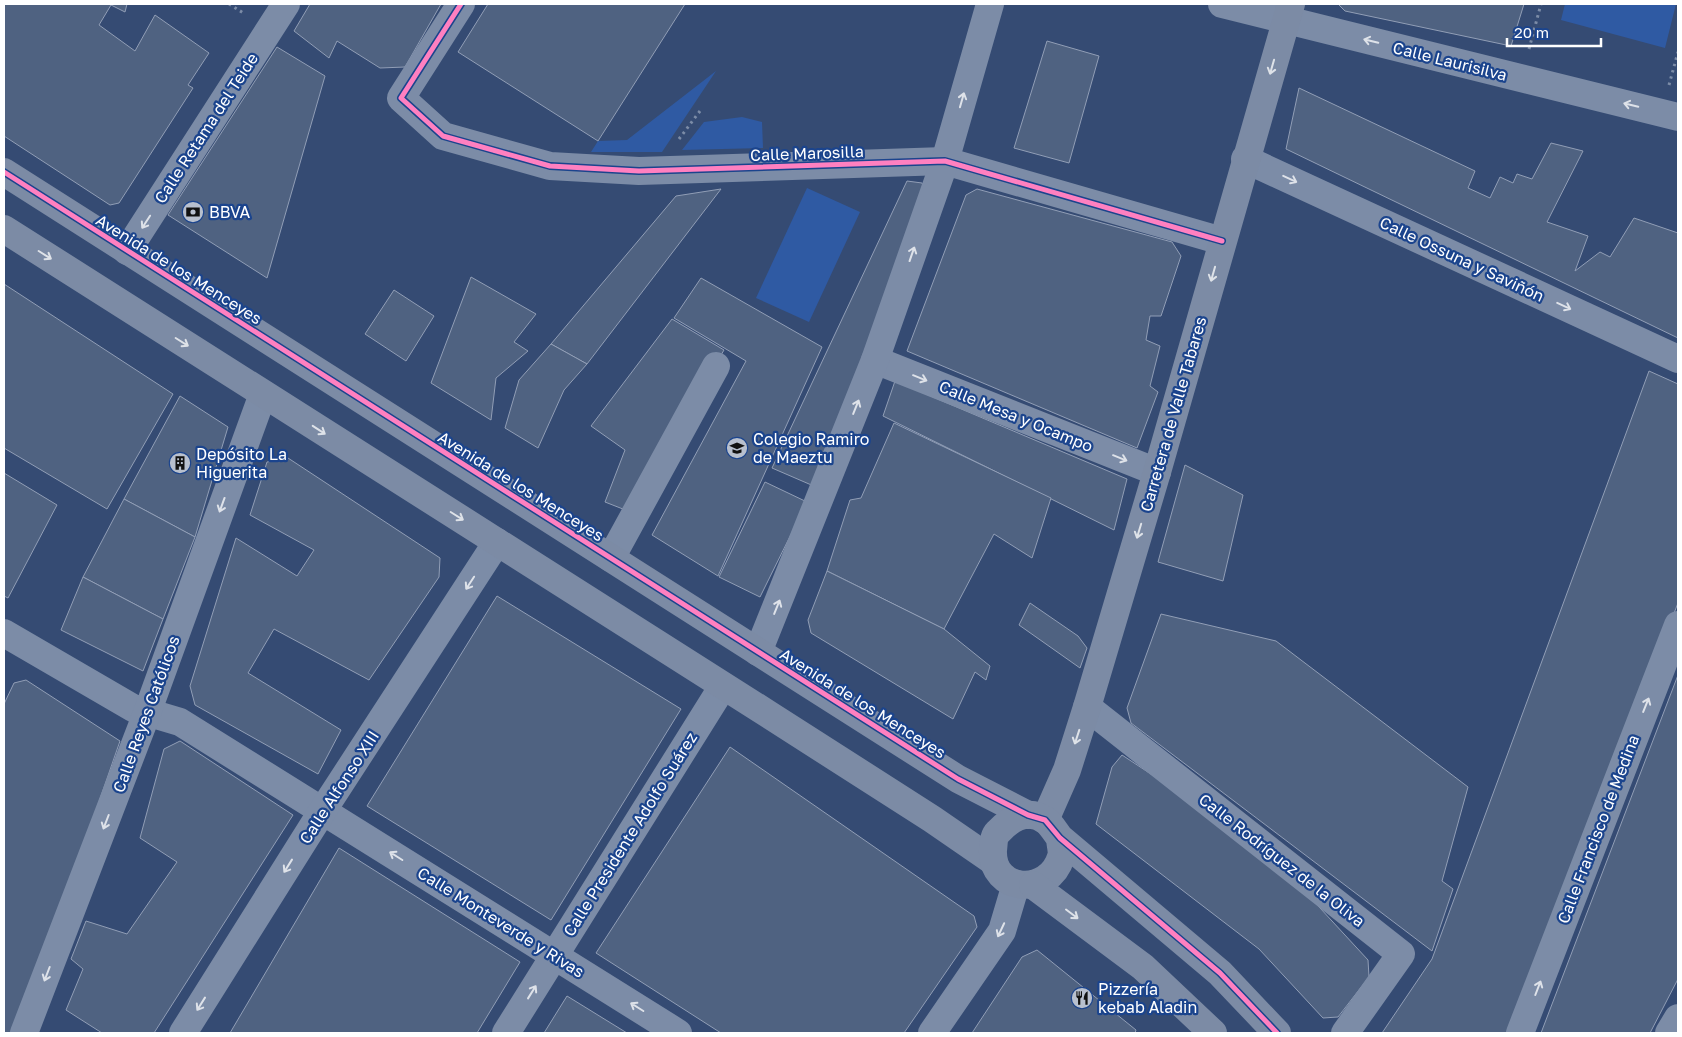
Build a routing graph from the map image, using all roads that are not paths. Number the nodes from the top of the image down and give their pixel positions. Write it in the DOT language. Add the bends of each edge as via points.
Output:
graph roads {
  1 [pos="286,4"];
  2 [pos="461,4"];
  3 [pos="990,4"];
  4 [pos="1222,4"];
  5 [pos="1289,12"];
  6 [pos="1678,117"];
  7 [pos="1245,159"];
  8 [pos="945,161"];
  9 [pos="4,172"];
  10 [pos="4,229"];
  11 [pos="1222,241"];
  12 [pos="127,251"];
  13 [pos="1678,359"];
  14 [pos="875,360"];
  15 [pos="716,366"];
  16 [pos="263,394"];
  17 [pos="1156,472"];
  18 [pos="497,542"];
  19 [pos="611,558"];
  20 [pos="1678,626"];
  21 [pos="4,633"];
  22 [pos="758,652"];
  23 [pos="723,686"];
  24 [pos="1087,707"];
  25 [pos="147,713"];
  26 [pos="323,810"];
  27 [pos="1044,824"];
  28 [pos="993,861"];
  29 [pos="1024,885"];
  30 [pos="554,955"];
  31 [pos="1678,1018"];
  32 [pos="24,1033"];
  33 [pos="183,1033"];
  34 [pos="506,1033"];
  35 [pos="678,1033"];
  36 [pos="932,1033"];
  37 [pos="1213,1033"];
  38 [pos="1277,1033"];
  39 [pos="1345,1033"];
  40 [pos="1520,1033"];
  41 [pos="1669,1033"];
  1 -- 12 [label="street, Calle Retama del Teide, one-way"];
  2 -- 8 [label="street, Calle Marosilla" via="401,98 443,136 550,166 639,171"];
  8 -- 3 [label="street, one-way"];
  4 -- 5 [label="street, Calle Laurisilva"];
  6 -- 5 [label="street, Calle Laurisilva, one-way" via="1521,78"];
  5 -- 7 [label="main road, Carretera de Valle Tabares, one-way"];
  7 -- 11 [label="main road, Carretera de Valle Tabares"];
  7 -- 13 [label="street, Calle Ossuna y Saviñón, one-way"];
  8 -- 11 [label="street, Calle Marosilla"];
  14 -- 8 [label="street, one-way"];
  9 -- 12 [label="main road, Avenida de los Menceyes"];
  10 -- 16 [label="main road, one-way"];
  11 -- 17 [label="main road, Carretera de Valle Tabares, one-way"];
  12 -- 19 [label="main road, Avenida de los Menceyes"];
  14 -- 17 [label="street, Calle Mesa y Ocampo, one-way"];
  22 -- 14 [label="street, one-way"];
  15 -- 19 [label="street"];
  16 -- 18 [label="main road, one-way"];
  16 -- 25 [label="street, Calle Reyes Católicos, one-way"];
  17 -- 24 [label="main road, Carretera de Valle Tabares, one-way"];
  18 -- 23 [label="main road"];
  18 -- 26 [label="street, Calle Alfonso XIII, one-way"];
  19 -- 22 [label="main road, Avenida de los Menceyes"];
  40 -- 20 [label="street, Calle Francisco de Medina, one-way"];
  21 -- 25 [label="street, Calle Monteverde y Rivas"];
  22 -- 27 [label="main road, Avenida de los Menceyes" via="958,779"];
  23 -- 28 [label="main road"];
  23 -- 30 [label="street, Calle Presidente Adolfo Suárez"];
  24 -- 27 [label="main road, Carretera de Valle Tabares, one-way" via="1067,770"];
  24 -- 39 [label="street, Calle Rodríguez de la Oliva" via="1401,954"];
  25 -- 26 [label="street, Calle Monteverde y Rivas" via="180,722"];
  25 -- 32 [label="street, Calle Reyes Católicos, one-way"];
  30 -- 26 [label="street, Calle Monteverde y Rivas, one-way"];
  26 -- 33 [label="street, Calle Alfonso XIII, one-way"];
  27 -- 28 [label="main road" via="1010,819 994,836"];
  27 -- 29 [label="main road" via="1062,856 1050,877"];
  27 -- 38 [label="main road, Avenida de los Menceyes" via="1220,973"];
  28 -- 29 [label="main road" via="1002,876"];
  29 -- 36 [label="street, one-way" via="1002,931"];
  29 -- 37 [label="main road, one-way" via="1142,967"];
  34 -- 30 [label="street, Calle Presidente Adolfo Suárez, one-way"];
  35 -- 30 [label="street, Calle Monteverde y Rivas, one-way"];
  31 -- 41 [label="street"];
}
